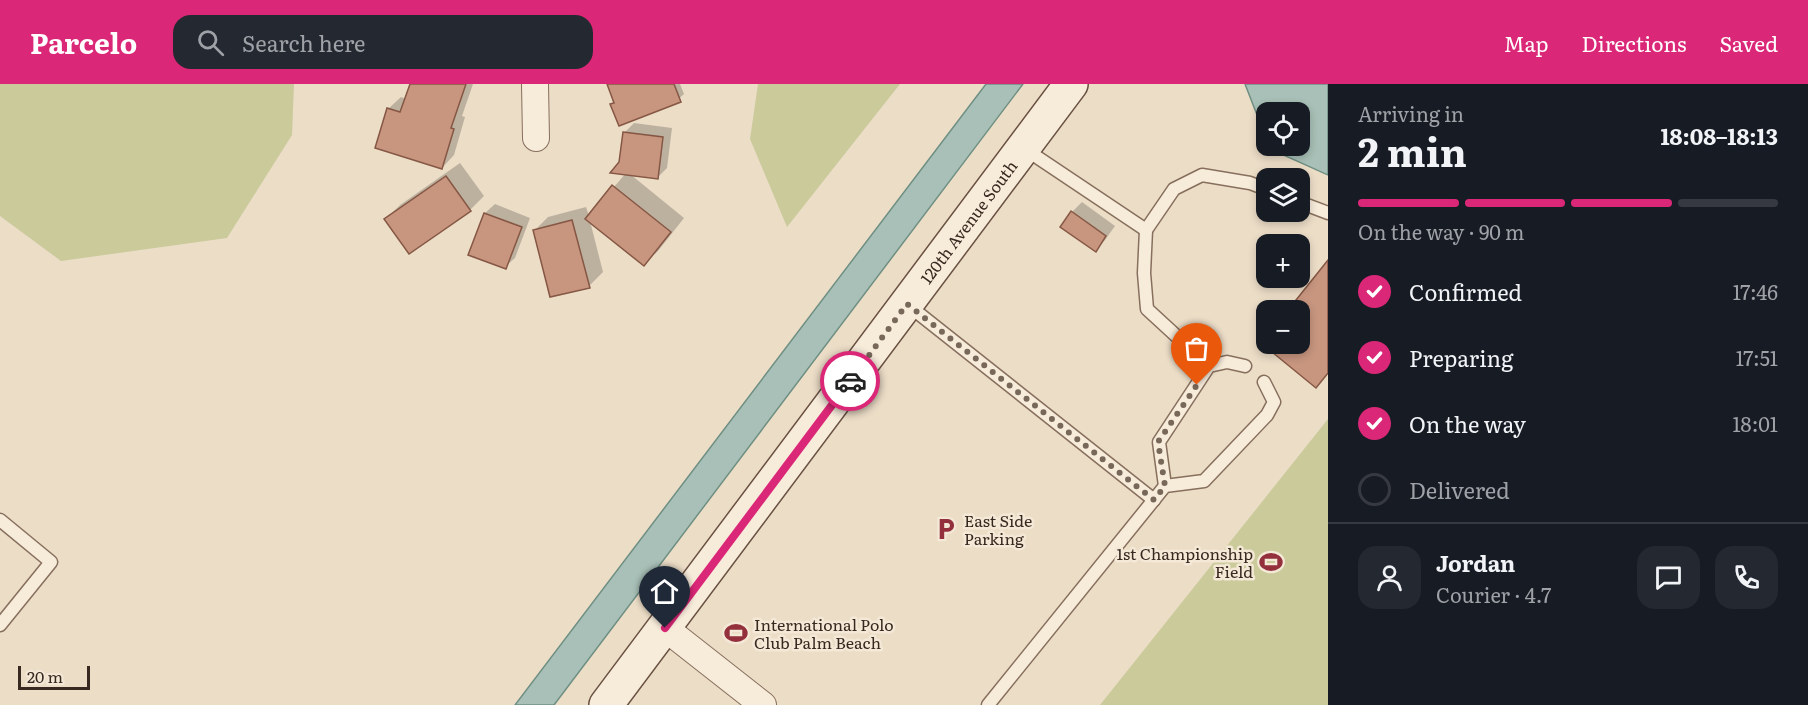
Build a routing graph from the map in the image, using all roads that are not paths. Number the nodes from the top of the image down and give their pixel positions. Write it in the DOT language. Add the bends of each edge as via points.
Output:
graph roads {
  1 [pos="536,84"];
  2 [pos="1071,84"];
  3 [pos="536,138"];
  4 [pos="1024,148"];
  5 [pos="1256,185"];
  6 [pos="1310,206"];
  7 [pos="1328,213"];
  8 [pos="1146,230"];
  9 [pos="907,304"];
  10 [pos="1209,366"];
  11 [pos="1245,366"];
  12 [pos="1264,382"];
  13 [pos="1165,486"];
  14 [pos="1154,500"];
  15 [pos="0,520"];
  16 [pos="1,621"];
  17 [pos="665,628"];
  18 [pos="606,705"];
  19 [pos="763,705"];
  20 [pos="988,705"];
  1 -- 3 [label="street"];
  2 -- 4 [label="street, 120th Avenue South"];
  4 -- 8 [label="lane"];
  4 -- 9 [label="street, 120th Avenue South"];
  5 -- 8 [label="lane" via="1202,175 1174,189"];
  6 -- 7 [label="lane"];
  8 -- 10 [label="lane" via="1144,273 1148,309"];
  9 -- 14 [label="lane"];
  9 -- 17 [label="street, 120th Avenue South"];
  10 -- 11 [label="lane" via="1227,362"];
  10 -- 13 [label="lane" via="1158,442"];
  12 -- 13 [label="lane" via="1274,402 1267,415 1203,481"];
  13 -- 14 [label="lane"];
  14 -- 20 [label="lane"];
  15 -- 16 [label="lane" via="51,562"];
  17 -- 18 [label="street, 120th Avenue South"];
  17 -- 19 [label="street"];
}
